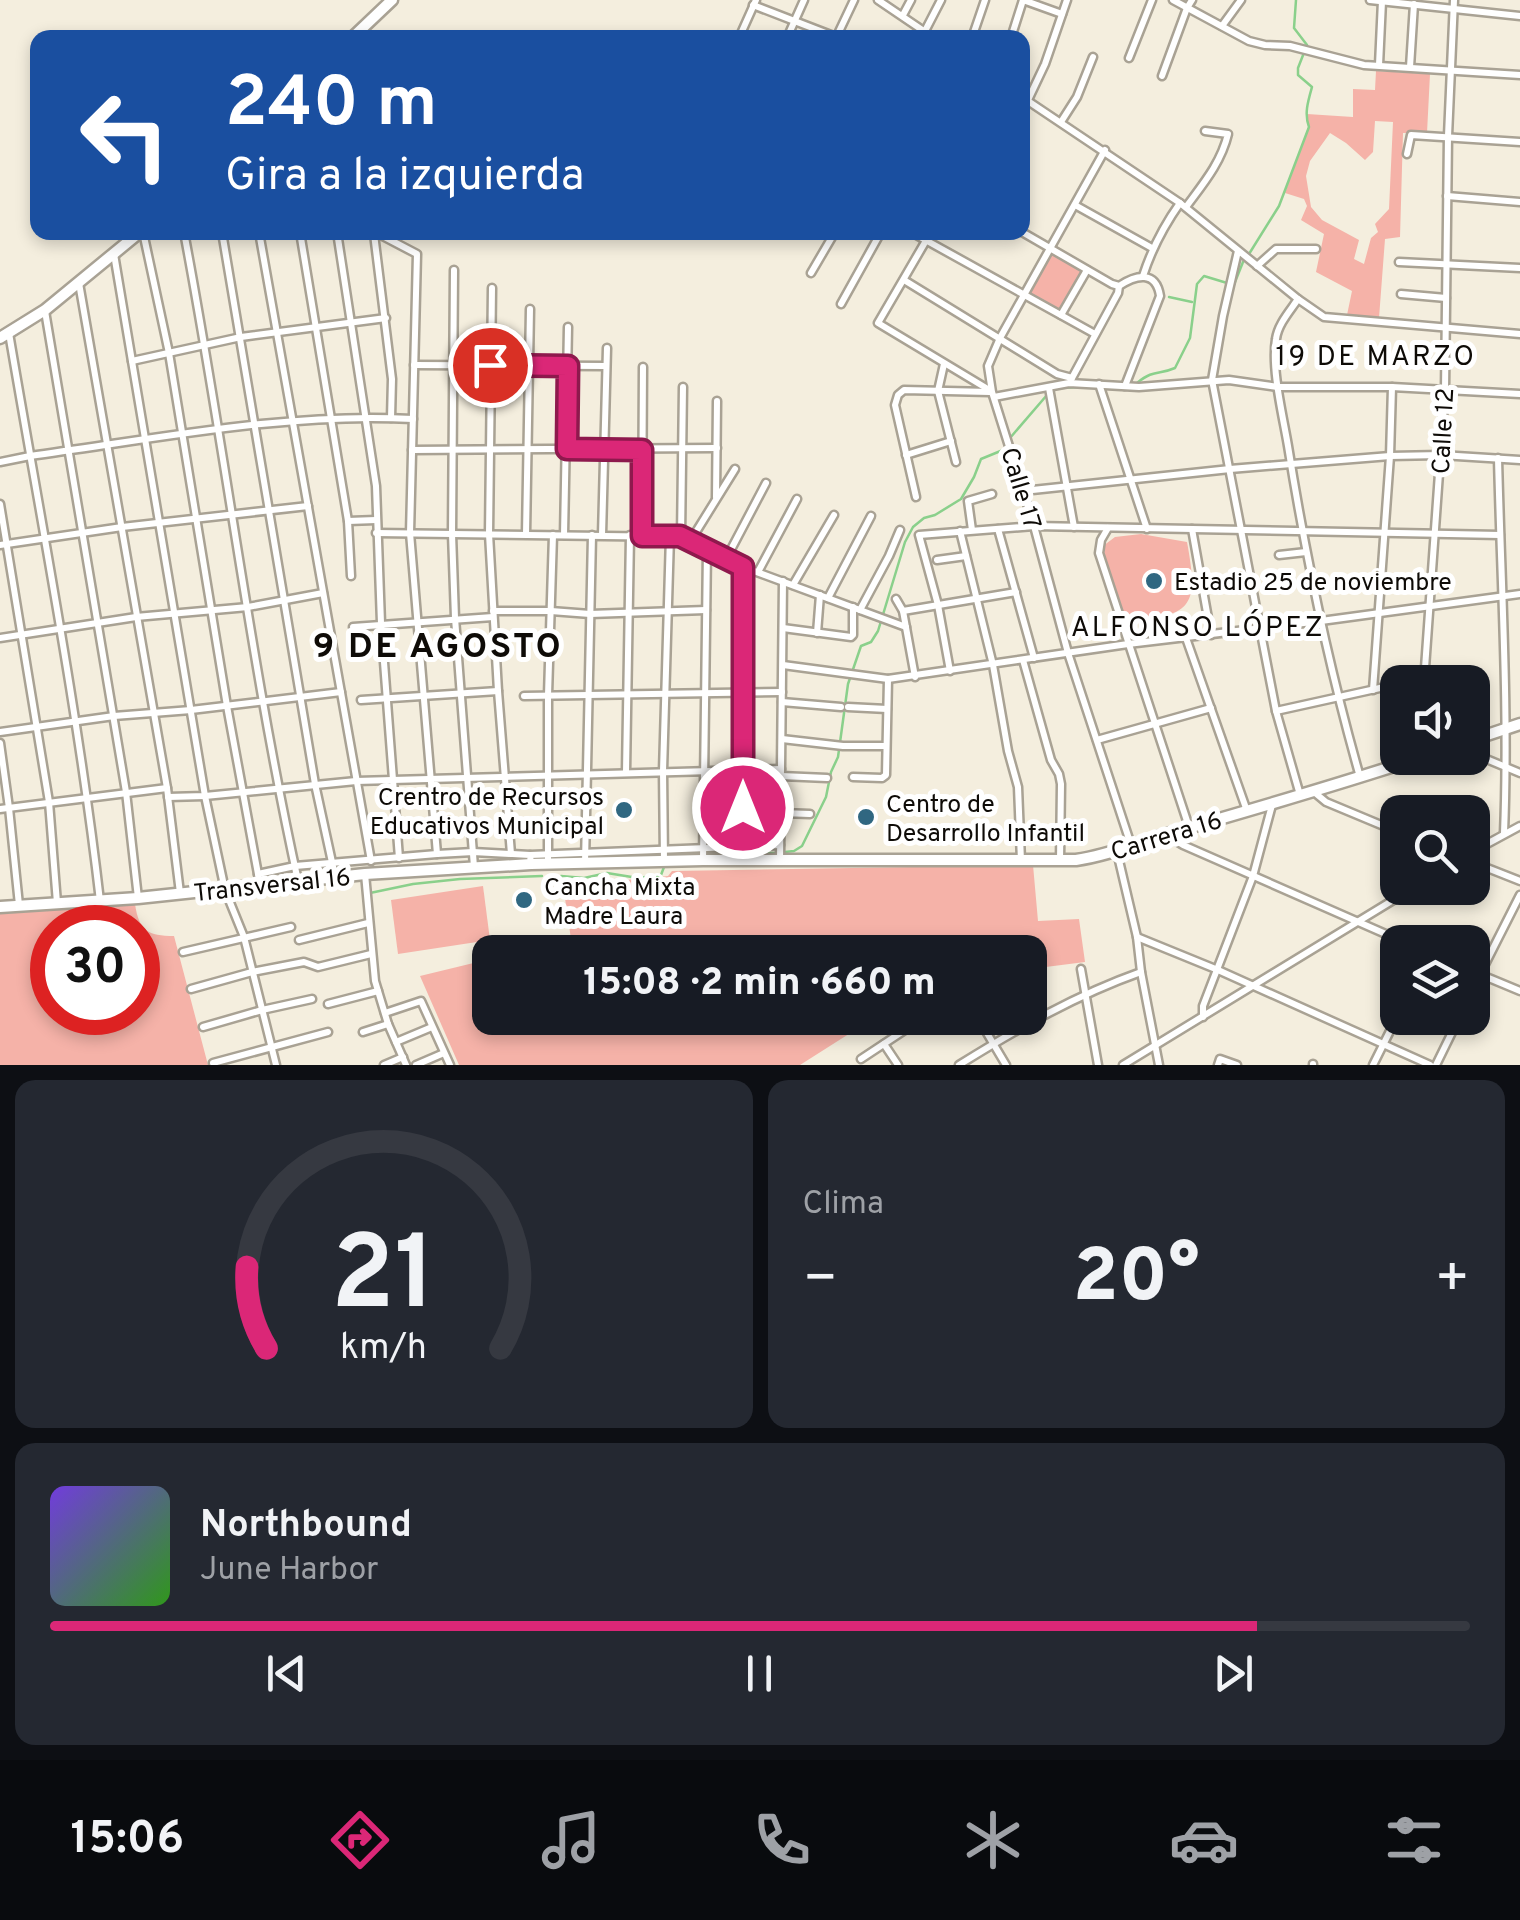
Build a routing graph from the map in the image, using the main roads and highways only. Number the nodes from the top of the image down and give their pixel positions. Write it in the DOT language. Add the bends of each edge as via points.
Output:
graph roads {
  1 [pos="392,0"];
  2 [pos="360,30"];
  3 [pos="132,240"];
  4 [pos="4,335"];
  5 [pos="1520,724"];
  6 [pos="1490,734"];
  7 [pos="1380,771"];
  8 [pos="365,874"];
  9 [pos="0,907"];
  1 -- 2 [label="main road"];
  3 -- 4 [label="main road"];
  5 -- 6 [label="main road"];
  7 -- 8 [label="main road, Carrera 16" via="1094,858 743,860 703,854 531,859"];
  8 -- 9 [label="main road, Transversal 16"];
}
